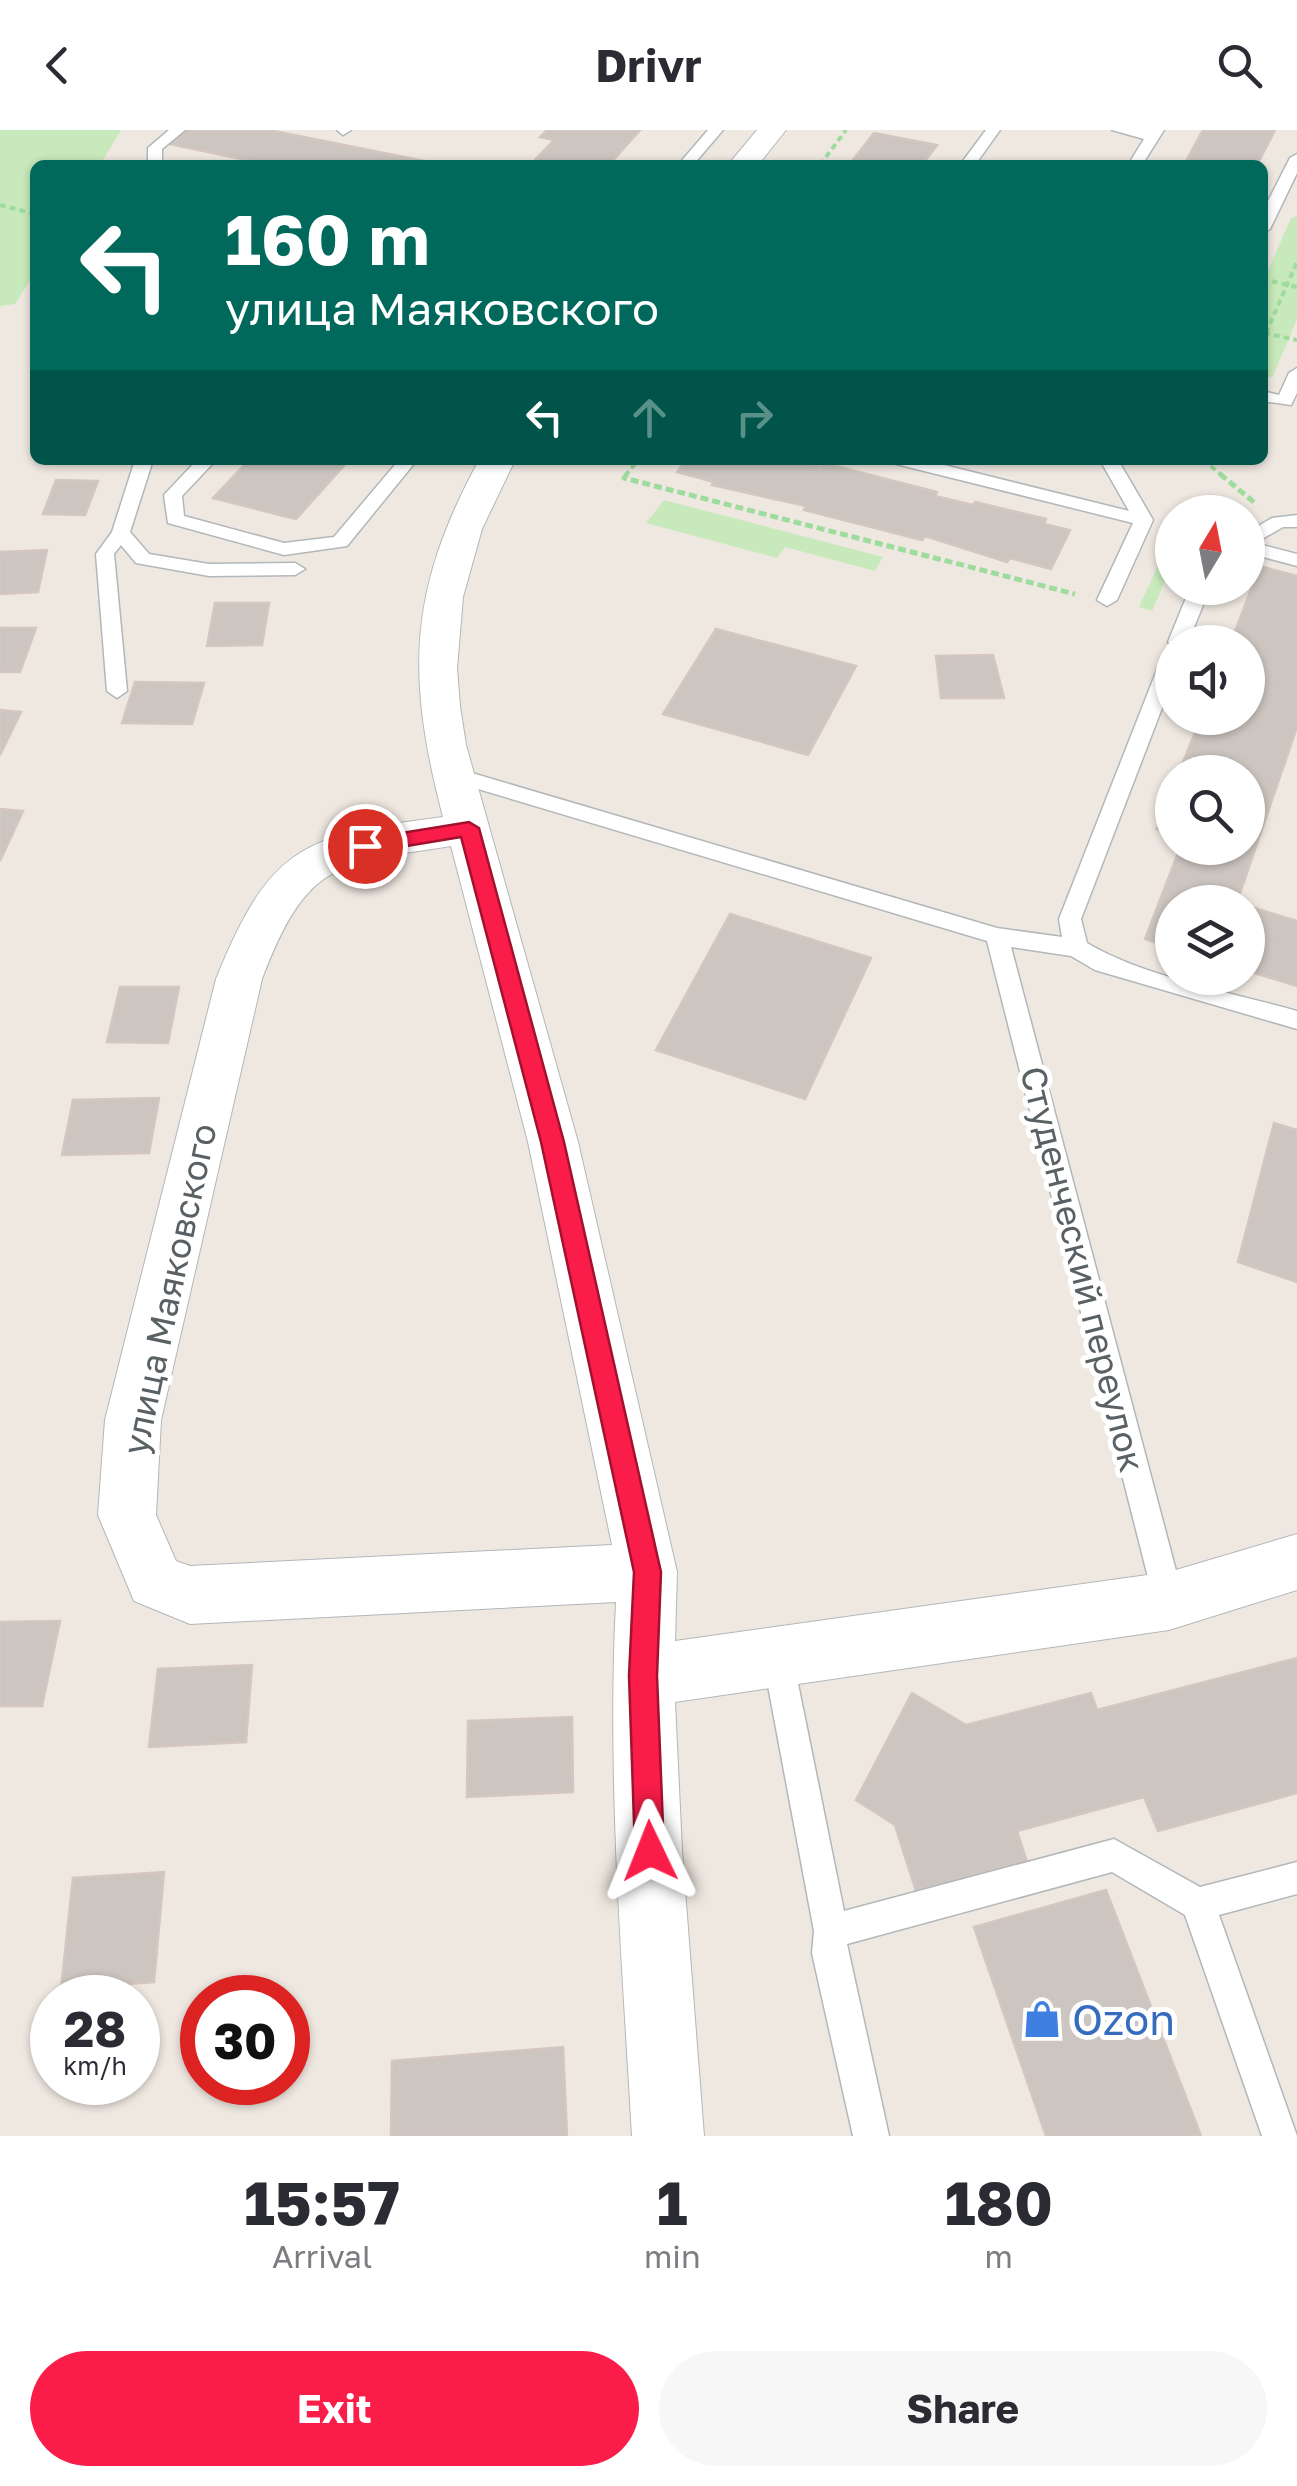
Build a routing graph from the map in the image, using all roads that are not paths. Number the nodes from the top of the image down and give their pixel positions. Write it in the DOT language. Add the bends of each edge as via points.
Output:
graph roads {
  1 [pos="178,130"];
  2 [pos="716,130"];
  3 [pos="772,130"];
  4 [pos="993,130"];
  5 [pos="1119,130"];
  6 [pos="1155,133"];
  7 [pos="1297,158"];
  8 [pos="155,160"];
  9 [pos="689,160"];
  10 [pos="747,160"];
  11 [pos="971,160"];
  12 [pos="1138,160"];
  13 [pos="1269,199"];
  14 [pos="1297,205"];
  15 [pos="1297,374"];
  16 [pos="1291,405"];
  17 [pos="142,465"];
  18 [pos="203,465"];
  19 [pos="404,465"];
  20 [pos="494,465"];
  21 [pos="944,465"];
  22 [pos="1112,465"];
  23 [pos="970,468"];
  24 [pos="1144,520"];
  25 [pos="121,532"];
  26 [pos="1265,552"];
  27 [pos="1297,560"];
  28 [pos="295,568"];
  29 [pos="1107,600"];
  30 [pos="117,691"];
  31 [pos="1155,701"];
  32 [pos="454,776"];
  33 [pos="469,828"];
  34 [pos="997,936"];
  35 [pos="1076,948"];
  36 [pos="1297,1020"];
  37 [pos="1297,1562"];
  38 [pos="647,1572"];
  39 [pos="1169,1601"];
  40 [pos="778,1659"];
  41 [pos="643,1676"];
  42 [pos="1297,1878"];
  43 [pos="1198,1904"];
  44 [pos="831,1932"];
  45 [pos="668,2136"];
  46 [pos="871,2136"];
  47 [pos="1280,2136"];
  1 -- 8 [label="lane" via="156,148"];
  2 -- 9 [label="lane"];
  3 -- 10 [label="street"];
  4 -- 11 [label="lane"];
  5 -- 6 [label="lane"];
  6 -- 12 [label="lane"];
  7 -- 13 [label="lane"];
  13 -- 14 [label="lane"];
  15 -- 16 [label="lane"];
  17 -- 25 [label="lane"];
  18 -- 19 [label="lane" via="173,495 176,519 284,549 340,542"];
  20 -- 32 [label="street" via="450,562 436,635 440,720"];
  21 -- 23 [label="lane"];
  22 -- 24 [label="lane"];
  23 -- 24 [label="lane"];
  24 -- 29 [label="lane"];
  25 -- 28 [label="lane" via="143,559 209,570"];
  25 -- 30 [label="lane" via="105,554"];
  26 -- 27 [label="lane"];
  31 -- 35 [label="lane" via="1070,919"];
  32 -- 33 [label="street"];
  32 -- 34 [label="lane"];
  33 -- 38 [label="street" via="553,1142"];
  33 -- 38 [label="street, улица Маяковского" via="321,858 288,884 259,930 239,979 133,1420 127,1515 155,1581 190,1594"];
  34 -- 35 [label="lane"];
  34 -- 39 [label="lane, Студенческий переулок"];
  35 -- 36 [label="lane" via="1103,964"];
  37 -- 39 [label="street"];
  38 -- 41 [label="street"];
  39 -- 40 [label="street"];
  40 -- 41 [label="street"];
  40 -- 44 [label="lane"];
  41 -- 45 [label="street"];
  42 -- 43 [label="lane"];
  43 -- 44 [label="lane" via="1114,1855"];
  43 -- 47 [label="lane"];
  44 -- 46 [label="lane" via="828,1953"];
}
